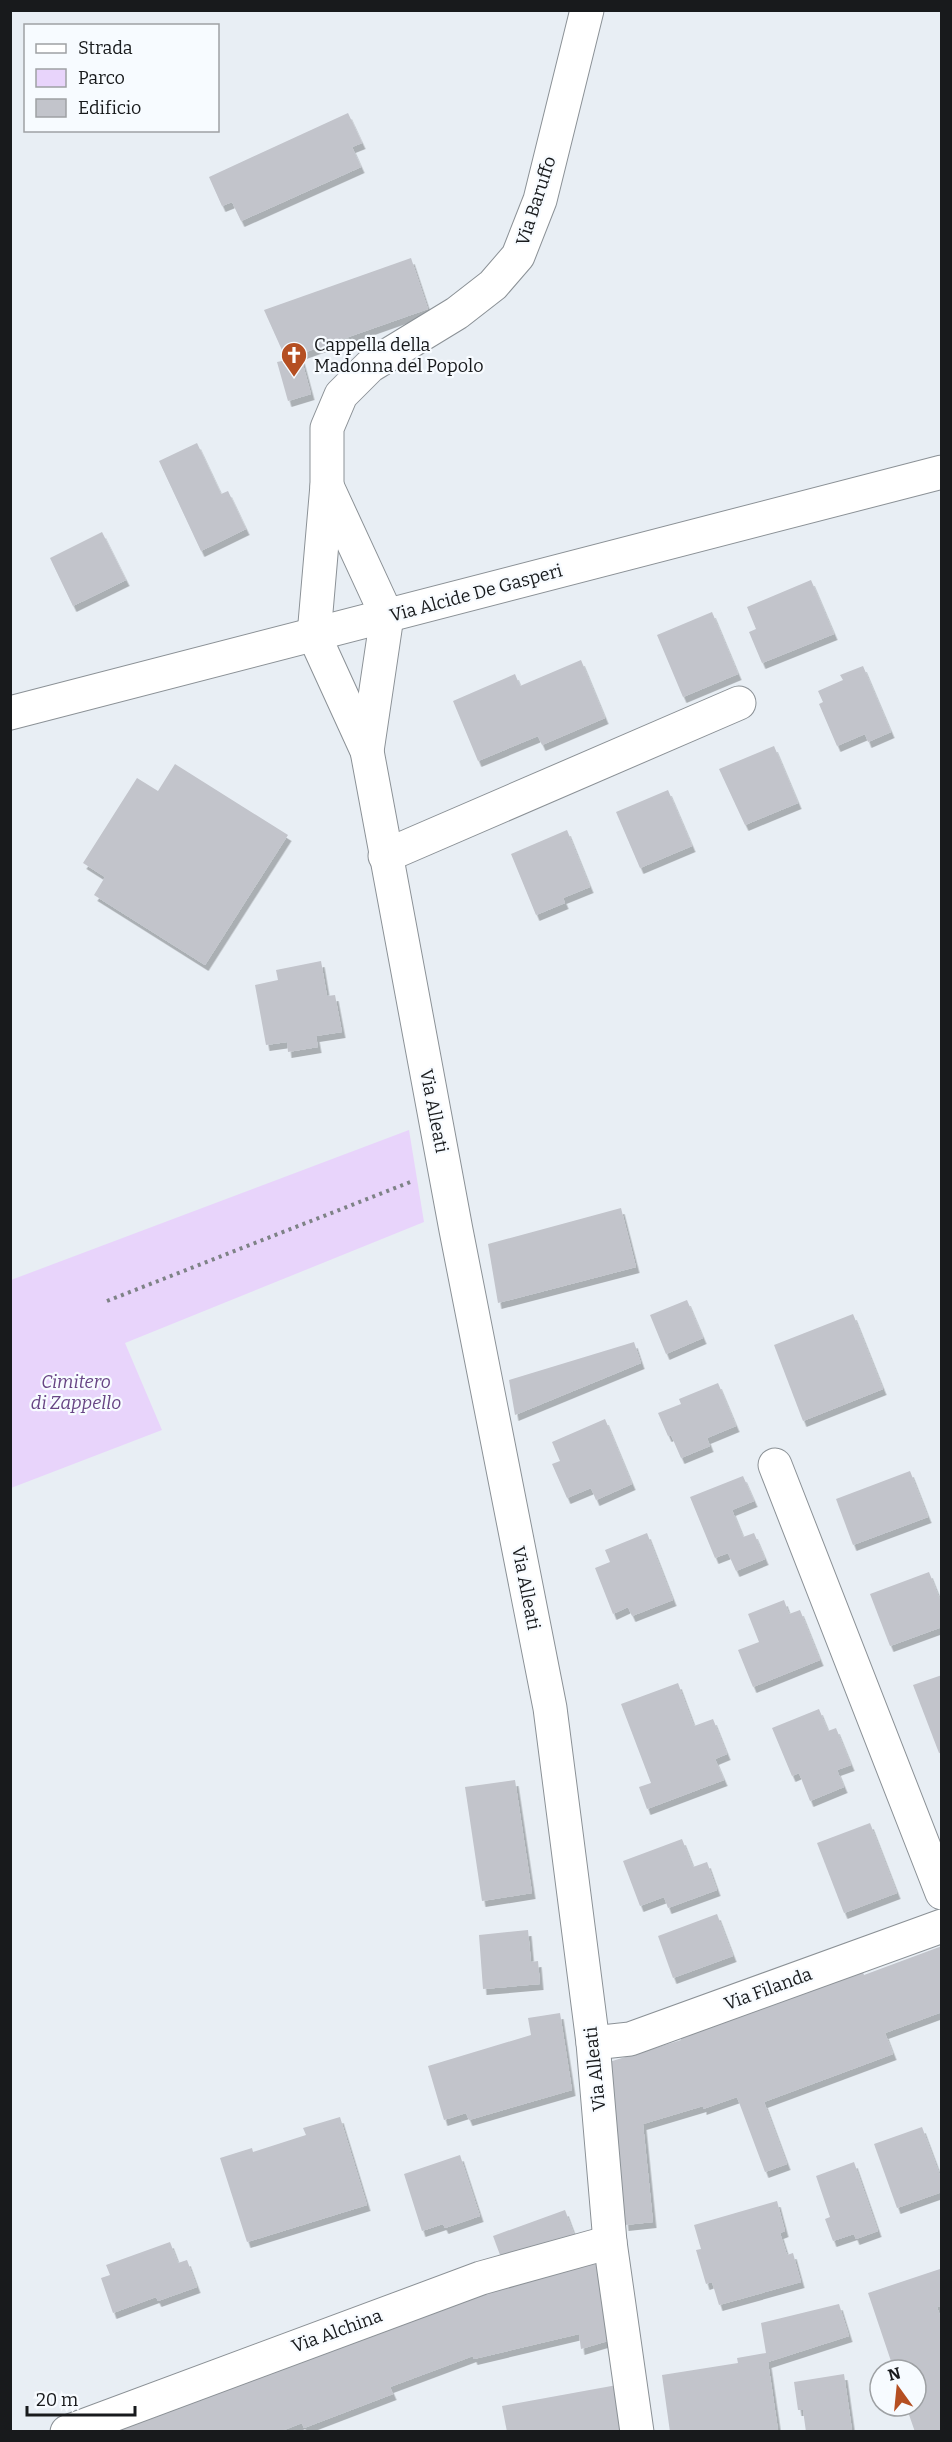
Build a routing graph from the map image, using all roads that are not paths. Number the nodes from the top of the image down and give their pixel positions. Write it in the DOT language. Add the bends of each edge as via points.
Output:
graph roads {
  1 [pos="587,10"];
  2 [pos="942,472"];
  3 [pos="327,484"];
  4 [pos="387,616"];
  5 [pos="314,635"];
  6 [pos="740,703"];
  7 [pos="10,713"];
  8 [pos="367,751"];
  9 [pos="385,856"];
  10 [pos="775,1465"];
  11 [pos="942,1893"];
  12 [pos="942,1926"];
  13 [pos="593,2043"];
  14 [pos="610,2242"];
  15 [pos="67,2432"];
  16 [pos="637,2432"];
  1 -- 3 [label="street, Via Baruffo" via="540,200 518,256 458,313 370,366 341,395 327,428"];
  2 -- 4 [label="street, Via Alcide De Gasperi"];
  3 -- 4 [label="street"];
  3 -- 5 [label="street, Via Baruffo"];
  4 -- 5 [label="street, Via Alcide De Gasperi"];
  4 -- 8 [label="street, Via Alleati"];
  5 -- 7 [label="street, Via Alcide De Gasperi"];
  5 -- 8 [label="street, Via Alleati"];
  6 -- 9 [label="street"];
  8 -- 9 [label="street, Via Alleati"];
  9 -- 13 [label="street, Via Alleati" via="550,1708"];
  10 -- 11 [label="street"];
  12 -- 13 [label="street, Via Filanda" via="630,2039"];
  13 -- 14 [label="street, Via Alleati"];
  14 -- 15 [label="street, Via Alchina" via="481,2278"];
  14 -- 16 [label="street, Via Alleati"];
}
